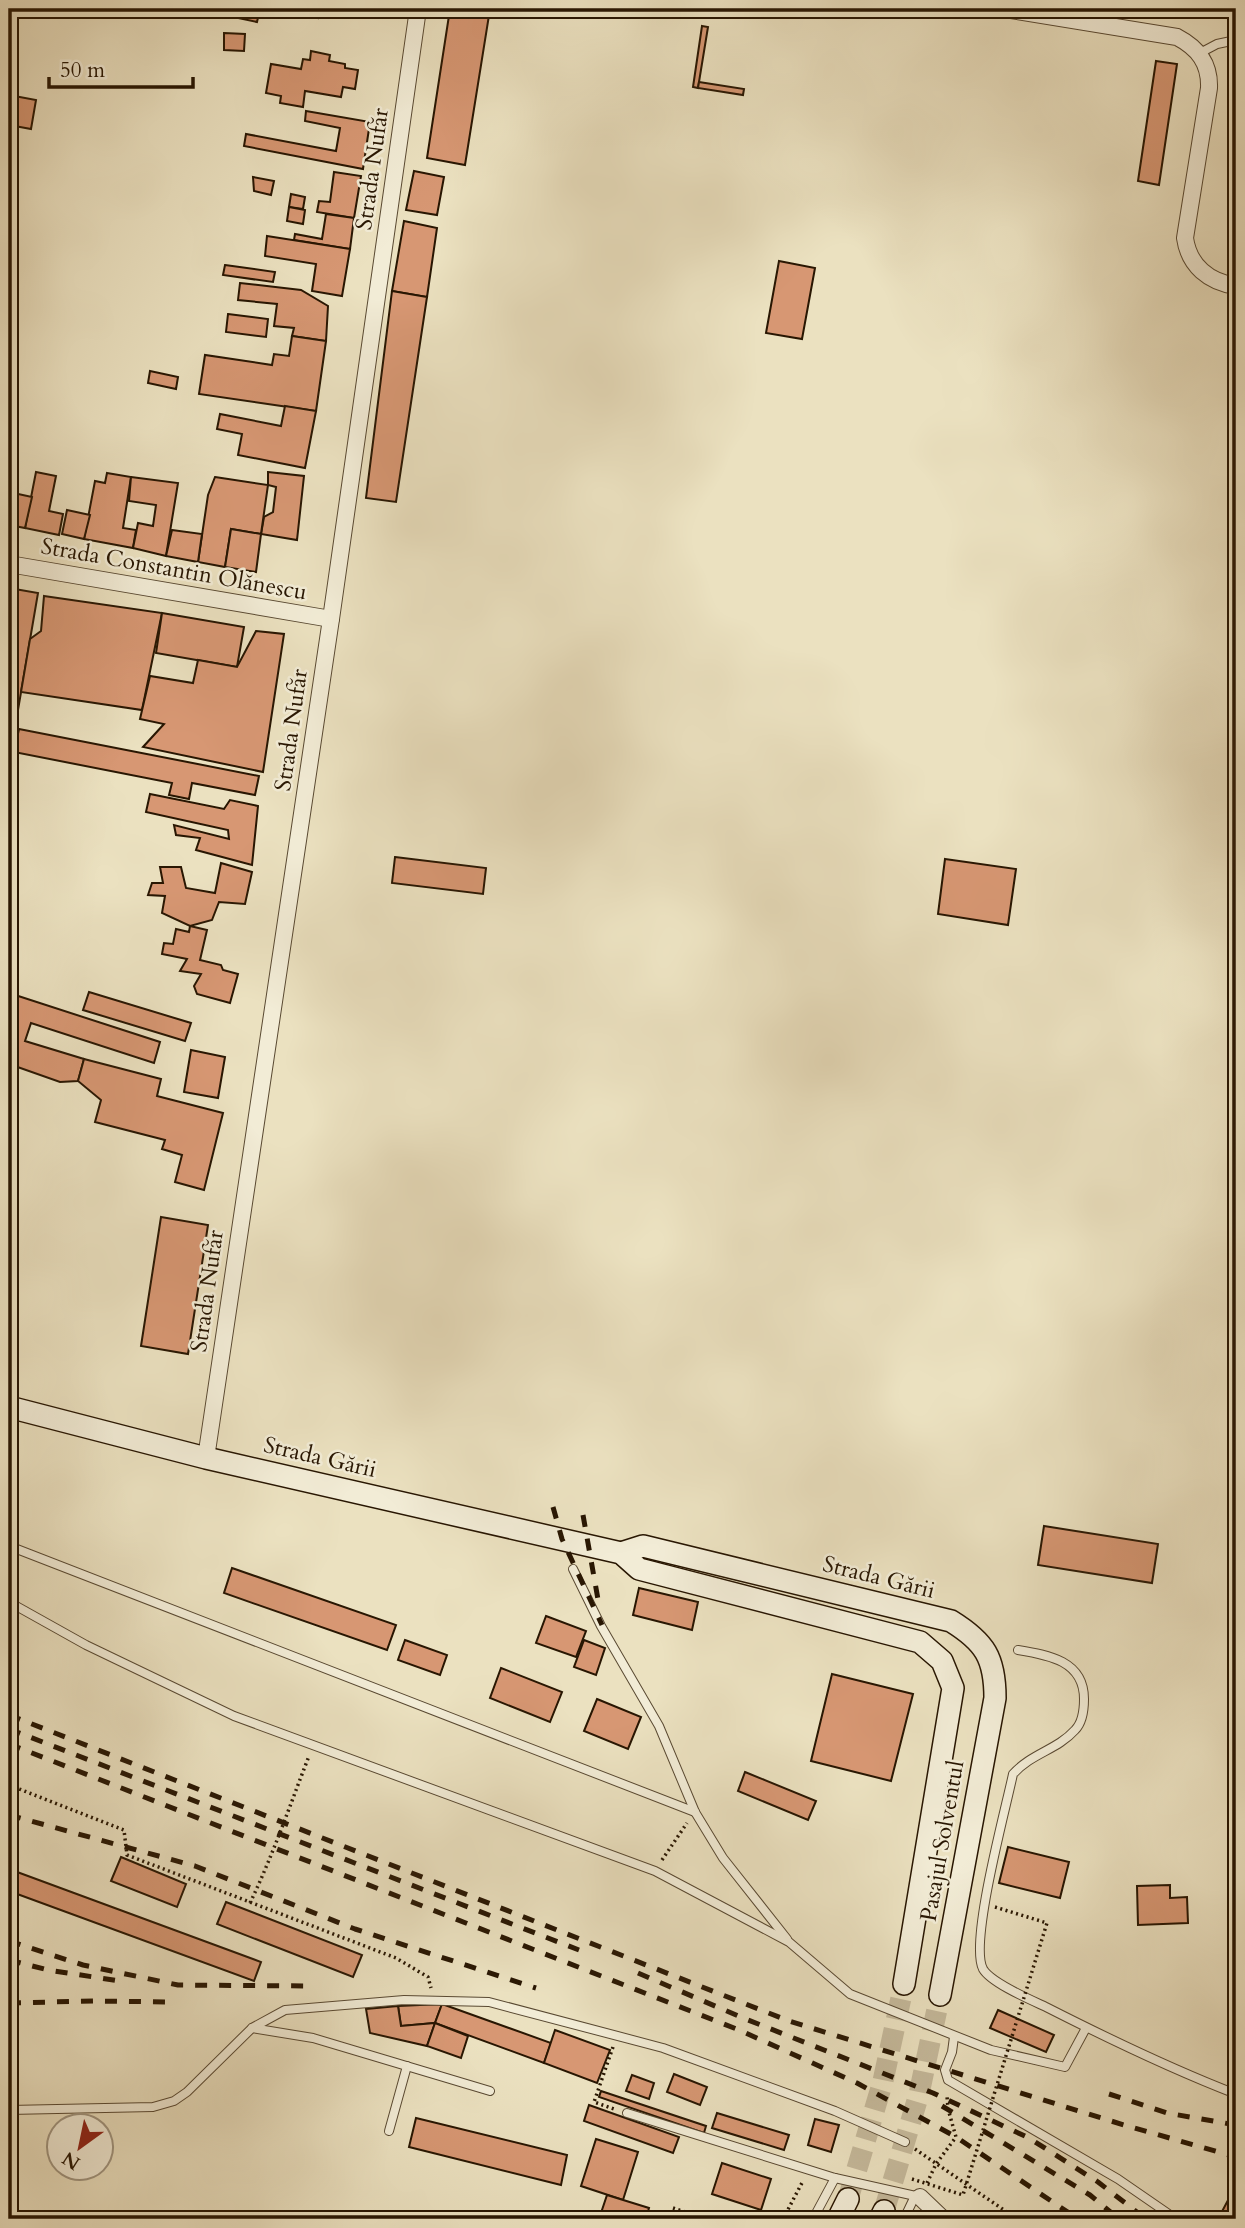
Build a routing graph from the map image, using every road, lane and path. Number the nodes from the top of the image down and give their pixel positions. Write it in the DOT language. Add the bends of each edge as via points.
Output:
graph roads {
  1 [pos="418,9"];
  2 [pos="1005,9"];
  3 [pos="1236,40"];
  4 [pos="1200,53"];
  5 [pos="1236,286"];
  6 [pos="9,564"];
  7 [pos="331,619"];
  8 [pos="9,1407"];
  9 [pos="205,1458"];
  10 [pos="9,1546"];
  11 [pos="621,1553"];
  12 [pos="573,1569"];
  13 [pos="9,1602"];
  14 [pos="1018,1650"];
  15 [pos="953,1688"];
  16 [pos="995,1698"];
  17 [pos="313,1746"];
  18 [pos="9,1785"];
  19 [pos="695,1812"];
  20 [pos="654,1871"];
  21 [pos="250,1903"];
  22 [pos="992,1906"];
  23 [pos="789,1942"];
  24 [pos="904,1984"];
  25 [pos="940,1995"];
  26 [pos="432,2001"];
  27 [pos="252,2028"];
  28 [pos="1086,2028"];
  29 [pos="617,2035"];
  30 [pos="954,2037"];
  31 [pos="407,2066"];
  32 [pos="948,2080"];
  33 [pos="490,2091"];
  34 [pos="1236,2094"];
  35 [pos="9,2110"];
  36 [pos="627,2113"];
  37 [pos="388,2131"];
  38 [pos="905,2142"];
  39 [pos="936,2164"];
  40 [pos="809,2170"];
  41 [pos="835,2178"];
  42 [pos="912,2179"];
  43 [pos="918,2197"];
  44 [pos="848,2199"];
  45 [pos="673,2208"];
  46 [pos="706,2219"];
  47 [pos="783,2219"];
  48 [pos="813,2219"];
  49 [pos="838,2219"];
  50 [pos="904,2219"];
  51 [pos="943,2219"];
  52 [pos="1017,2219"];
  53 [pos="1176,2219"];
  1 -- 7 [label="street, Strada Nufăr"];
  2 -- 4 [label="street" via="1177,37"];
  3 -- 4 [label="lane"];
  4 -- 5 [label="street" via="1209,88 1185,238 1200,270 1213,280"];
  6 -- 7 [label="street, Strada Constantin Olănescu"];
  7 -- 9 [label="street, Strada Nufăr"];
  8 -- 9 [label="main road, Strada Gării"];
  9 -- 11 [label="main road, Strada Gării"];
  10 -- 19 [label="lane"];
  11 -- 15 [label="main road, Strada Gării" via="639,1569 920,1642 942,1661"];
  11 -- 16 [label="main road, Strada Gării" via="643,1546 951,1621 982,1645 995,1676"];
  12 -- 19 [label="lane" via="659,1726"];
  13 -- 17 [label="lane" via="86,1645 234,1716"];
  14 -- 28 [label="lane" via="1047,1655 1073,1668 1084,1685 1084,1709 1078,1728 1013,1774 985,1905 979,1946 983,1969 1000,1984"];
  15 -- 24 [label="main road, Pasajul Solventul"];
  16 -- 25 [label="main road, Pasajul Solventul"];
  17 -- 20 [label="lane"];
  17 -- 21 [label="path"];
  18 -- 21 [label="path" via="124,1830 127,1856"];
  19 -- 20 [label="path"];
  19 -- 23 [label="lane" via="723,1858"];
  20 -- 23 [label="lane"];
  21 -- 26 [label="path" via="396,1958 428,1977"];
  22 -- 42 [label="path, bridge" via="1047,1923 963,2195"];
  23 -- 30 [label="lane" via="850,1994"];
  26 -- 27 [label="lane" via="285,2010"];
  26 -- 29 [label="lane" via="489,2002"];
  27 -- 31 [label="lane" via="313,2038"];
  27 -- 35 [label="lane" via="174,2101 153,2107"];
  28 -- 30 [label="lane" via="1065,2067"];
  28 -- 34 [label="lane"];
  29 -- 36 [label="path" via="594,2102"];
  29 -- 38 [label="lane" via="835,2111"];
  30 -- 32 [label="lane" via="945,2070"];
  31 -- 33 [label="lane"];
  31 -- 37 [label="lane"];
  32 -- 39 [label="path" via="947,2109 956,2137"];
  32 -- 53 [label="lane" via="1118,2179"];
  36 -- 40 [label="lane"];
  38 -- 39 [label="path"];
  39 -- 52 [label="path"];
  40 -- 41 [label="lane"];
  40 -- 47 [label="path"];
  41 -- 43 [label="lane"];
  41 -- 48 [label="lane"];
  43 -- 50 [label="lane"];
  43 -- 51 [label="street"];
  44 -- 49 [label="main road"];
  45 -- 46 [label="path"];
}
